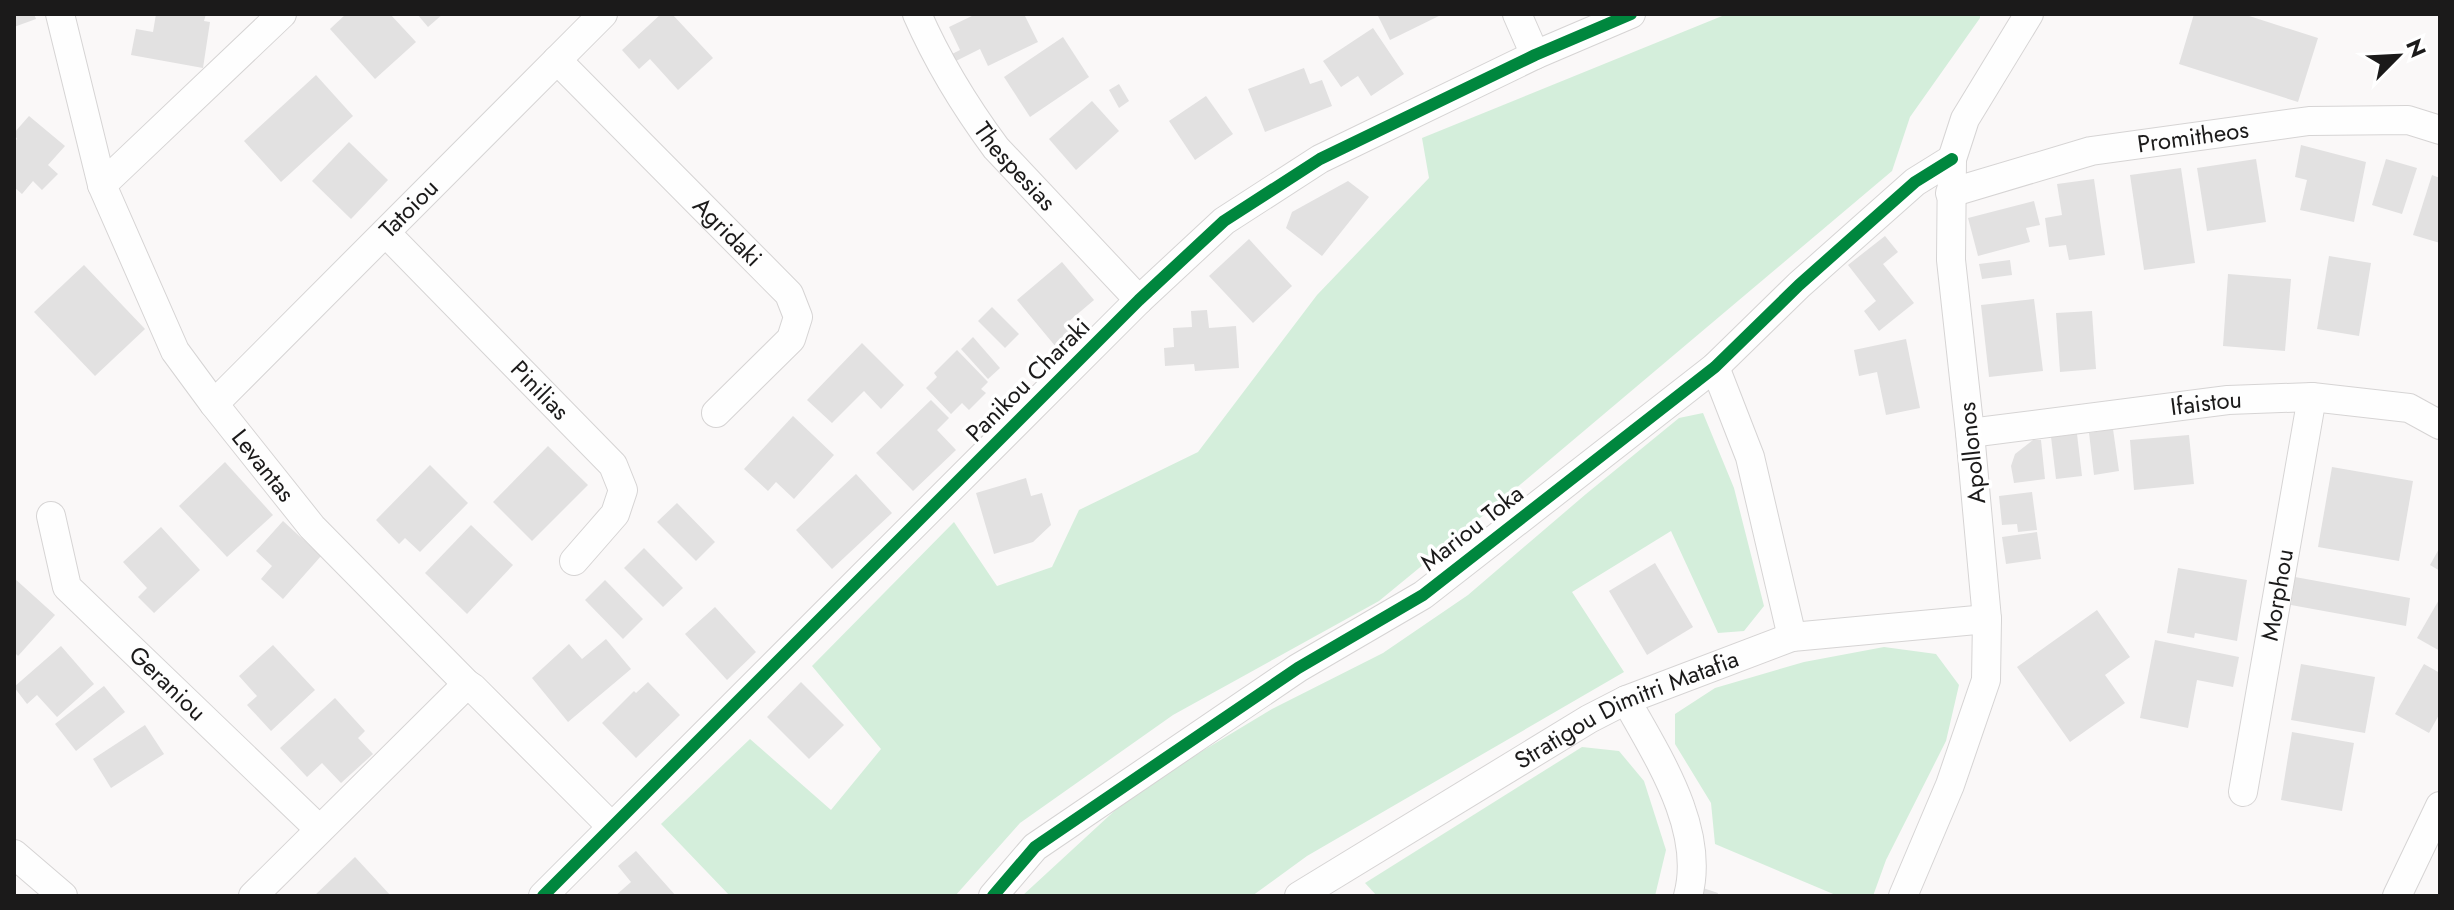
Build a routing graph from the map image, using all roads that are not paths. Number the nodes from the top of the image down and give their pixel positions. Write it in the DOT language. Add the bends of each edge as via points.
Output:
graph roads {
  1 [pos="60,14"];
  2 [pos="282,14"];
  3 [pos="603,14"];
  4 [pos="917,14"];
  5 [pos="1517,14"];
  6 [pos="1631,14"];
  7 [pos="2029,14"];
  8 [pos="1535,55"];
  9 [pos="557,60"];
  10 [pos="2440,130"];
  11 [pos="1952,159"];
  12 [pos="102,185"];
  13 [pos="1950,193"];
  14 [pos="386,233"];
  15 [pos="1139,300"];
  16 [pos="1715,367"];
  17 [pos="2312,397"];
  18 [pos="214,404"];
  19 [pos="716,413"];
  20 [pos="2440,425"];
  21 [pos="1970,433"];
  22 [pos="51,516"];
  23 [pos="574,561"];
  24 [pos="1987,619"];
  25 [pos="1792,637"];
  26 [pos="467,684"];
  27 [pos="1626,700"];
  28 [pos="2243,792"];
  29 [pos="2440,806"];
  30 [pos="611,826"];
  31 [pos="319,829"];
  32 [pos="14,854"];
  33 [pos="63,896"];
  34 [pos="253,896"];
  35 [pos="543,896"];
  36 [pos="993,896"];
  37 [pos="1299,896"];
  38 [pos="1688,896"];
  39 [pos="1903,896"];
  40 [pos="2397,896"];
  1 -- 12 [label="street, Levantas"];
  2 -- 12 [label="street"];
  3 -- 9 [label="street, Tatoiou"];
  4 -- 15 [label="street, Thespesias" via="931,47 996,148"];
  5 -- 8 [label="street"];
  6 -- 8 [label="street, Panikou Charaki"];
  7 -- 11 [label="street, Apollonos" via="1965,119"];
  8 -- 15 [label="street, Panikou Charaki" via="1320,159 1224,221"];
  9 -- 14 [label="street, Tatoiou"];
  9 -- 19 [label="street, Agridaki" via="789,294 798,317 791,339"];
  10 -- 13 [label="street, Promitheos" via="2408,120 2309,121 2091,151"];
  11 -- 13 [label="street, Apollonos"];
  11 -- 16 [label="street, Mariou Toka" via="1915,182"];
  12 -- 18 [label="street, Levantas" via="175,351"];
  13 -- 21 [label="street, Apollonos" via="1951,260"];
  14 -- 18 [label="street, Tatoiou"];
  14 -- 23 [label="street, Pinilias" via="613,465 623,490 615,514"];
  15 -- 30 [label="street, Panikou Charaki"];
  16 -- 25 [label="street" via="1750,457"];
  16 -- 36 [label="street, Mariou Toka" via="1423,595 1298,668 1035,847"];
  17 -- 20 [label="street, Ifaistou" via="2409,408"];
  17 -- 21 [label="street, Ifaistou" via="2228,400"];
  17 -- 28 [label="street, Morphou"];
  18 -- 26 [label="street, Levantas" via="312,527"];
  21 -- 24 [label="street, Apollonos"];
  22 -- 31 [label="street, Geraniou" via="67,587"];
  24 -- 25 [label="street, Stratigou Dimitri Matafia"];
  24 -- 39 [label="street, Apollonos" via="1986,680 1950,785"];
  25 -- 27 [label="street, Stratigou Dimitri Matafia"];
  26 -- 30 [label="street, Levantas"];
  26 -- 31 [label="street"];
  27 -- 37 [label="street, Stratigou Dimitri Matafia"];
  27 -- 38 [label="street" via="1680,804 1691,854"];
  29 -- 40 [label="street"];
  30 -- 35 [label="street, Panikou Charaki"];
  31 -- 34 [label="street"];
  32 -- 33 [label="street"];
}
